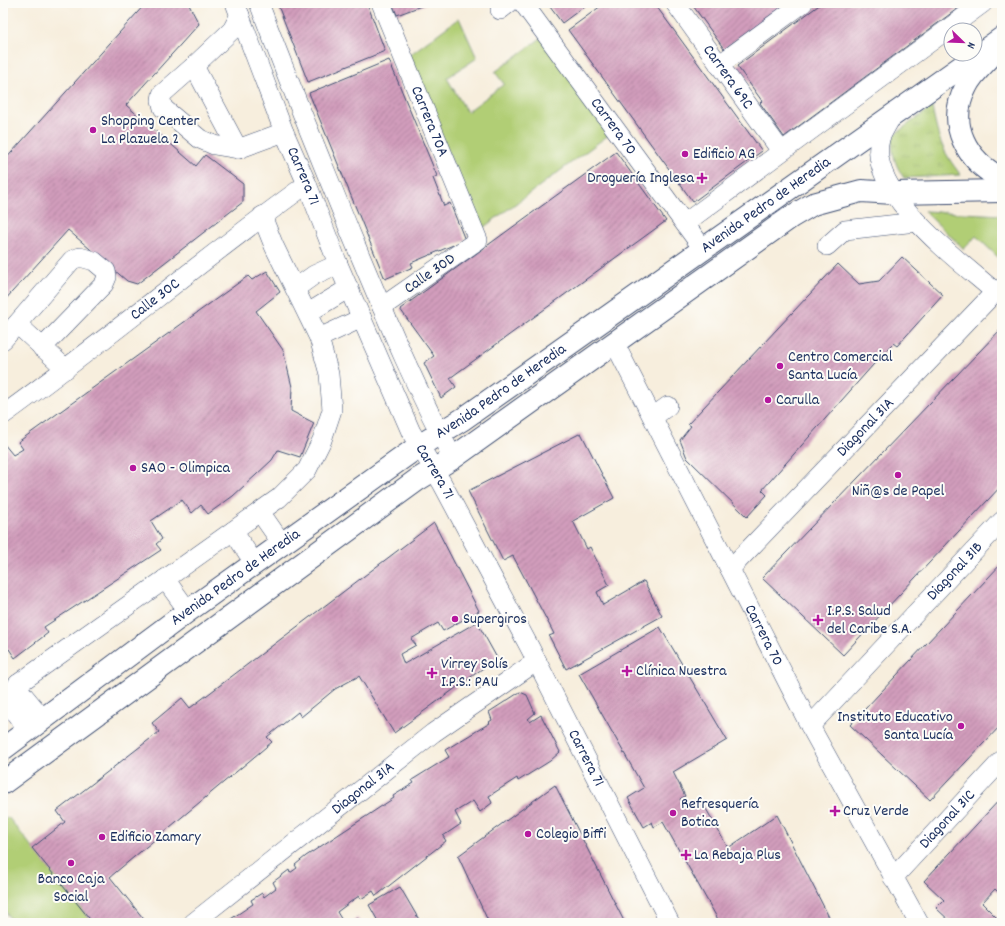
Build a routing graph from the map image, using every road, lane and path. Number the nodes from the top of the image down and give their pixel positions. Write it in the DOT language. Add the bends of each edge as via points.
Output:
graph roads {
  1 [pos="259,3"];
  2 [pos="381,3"];
  3 [pos="524,3"];
  4 [pos="675,3"];
  5 [pos="803,3"];
  6 [pos="974,6"];
  7 [pos="238,9"];
  8 [pos="1002,38"];
  9 [pos="1002,44"];
  10 [pos="719,65"];
  11 [pos="194,66"];
  12 [pos="891,117"];
  13 [pos="284,132"];
  14 [pos="238,149"];
  15 [pos="781,151"];
  16 [pos="1002,179"];
  17 [pos="307,184"];
  18 [pos="1002,191"];
  19 [pos="894,193"];
  20 [pos="262,216"];
  21 [pos="916,222"];
  22 [pos="685,224"];
  23 [pos="478,240"];
  24 [pos="827,246"];
  25 [pos="704,250"];
  26 [pos="338,264"];
  27 [pos="296,288"];
  28 [pos="349,288"];
  29 [pos="998,290"];
  30 [pos="382,307"];
  31 [pos="308,313"];
  32 [pos="362,318"];
  33 [pos="18,324"];
  34 [pos="319,338"];
  35 [pos="3,340"];
  36 [pos="615,344"];
  37 [pos="42,348"];
  38 [pos="66,369"];
  39 [pos="668,406"];
  40 [pos="3,415"];
  41 [pos="653,417"];
  42 [pos="440,434"];
  43 [pos="419,446"];
  44 [pos="453,458"];
  45 [pos="434,470"];
  46 [pos="260,512"];
  47 [pos="1002,521"];
  48 [pos="233,531"];
  49 [pos="283,545"];
  50 [pos="255,564"];
  51 [pos="730,569"];
  52 [pos="165,579"];
  53 [pos="188,611"];
  54 [pos="537,661"];
  55 [pos="35,725"];
  56 [pos="810,726"];
  57 [pos="3,749"];
  58 [pos="1002,760"];
  59 [pos="3,783"];
  60 [pos="893,878"];
  61 [pos="193,923"];
  62 [pos="670,923"];
  63 [pos="919,923"];
  1 -- 30 [label="street, Carrera 71"];
  2 -- 23 [label="street, Carrera 70A"];
  3 -- 22 [label="street, Carrera 70"];
  4 -- 10 [label="street, Carrera 69C"];
  5 -- 10 [label="street"];
  6 -- 15 [label="street"];
  7 -- 11 [label="street" via="232,30"];
  7 -- 13 [label="street, Carrera 71"];
  8 -- 12 [label="highway, Avenida Pedro de Heredia"];
  9 -- 16 [label="highway" via="966,86 960,104 959,122 964,143 973,159 988,172"];
  10 -- 15 [label="street, Carrera 69C"];
  11 -- 14 [label="street"];
  11 -- 14 [label="street" via="162,94 160,100 163,108 200,139 214,145"];
  12 -- 19 [label="street" via="880,139 879,155 883,173"];
  12 -- 25 [label="highway, Avenida Pedro de Heredia"];
  13 -- 14 [label="street"];
  13 -- 17 [label="street, Carrera 71"];
  15 -- 22 [label="street"];
  17 -- 20 [label="street, Calle 30C"];
  17 -- 26 [label="street, Carrera 71"];
  18 -- 19 [label="highway, Avenida Pedro de Heredia"];
  19 -- 21 [label="street"];
  19 -- 36 [label="highway, Avenida Pedro de Heredia" via="860,191 813,204 791,217"];
  20 -- 27 [label="street"];
  20 -- 38 [label="street, Calle 30C"];
  21 -- 24 [label="street" via="845,230"];
  21 -- 29 [label="street"];
  22 -- 25 [label="street, Carrera 70"];
  23 -- 30 [label="street, Calle 30D"];
  25 -- 42 [label="highway, Avenida Pedro de Heredia"];
  26 -- 27 [label="street" via="314,275"];
  26 -- 28 [label="street, Carrera 71"];
  27 -- 31 [label="street"];
  28 -- 31 [label="street"];
  28 -- 32 [label="street, Carrera 71"];
  29 -- 51 [label="street, Diagonal 31A"];
  30 -- 42 [label="street, Carrera 71"];
  31 -- 34 [label="street"];
  32 -- 34 [label="street"];
  32 -- 43 [label="street, Carrera 71"];
  33 -- 35 [label="street"];
  33 -- 37 [label="street"];
  33 -- 37 [label="street" via="72,260 87,258 106,271 104,284"];
  34 -- 46 [label="street" via="330,374 332,410 322,440 307,470 279,498"];
  36 -- 41 [label="street, Carrera 70"];
  36 -- 44 [label="highway, Avenida Pedro de Heredia"];
  37 -- 38 [label="street"];
  38 -- 40 [label="street, Calle 30C"];
  39 -- 41 [label="street"];
  41 -- 51 [label="street, Carrera 70"];
  42 -- 43 [label="highway, Avenida Pedro de Heredia"];
  42 -- 44 [label="street, Carrera 71"];
  43 -- 45 [label="street, Carrera 71"];
  43 -- 49 [label="highway, Avenida Pedro de Heredia"];
  44 -- 45 [label="highway, Avenida Pedro de Heredia"];
  45 -- 54 [label="street, Carrera 71"];
  45 -- 59 [label="highway, Avenida Pedro de Heredia"];
  46 -- 48 [label="street"];
  46 -- 49 [label="street"];
  47 -- 56 [label="street, Diagonal 31B"];
  48 -- 50 [label="street"];
  48 -- 52 [label="street"];
  49 -- 50 [label="highway, Avenida Pedro de Heredia"];
  50 -- 53 [label="highway, Avenida Pedro de Heredia"];
  51 -- 56 [label="street, Carrera 70"];
  52 -- 53 [label="street"];
  52 -- 55 [label="street" via="18,684"];
  53 -- 55 [label="highway, Avenida Pedro de Heredia"];
  54 -- 61 [label="street, Diagonal 31A" via="433,733"];
  54 -- 62 [label="street, Carrera 71"];
  55 -- 57 [label="highway, Avenida Pedro de Heredia"];
  56 -- 60 [label="street, Carrera 70"];
  58 -- 60 [label="street, Diagonal 31C"];
  60 -- 63 [label="street, Carrera 70"];
}
